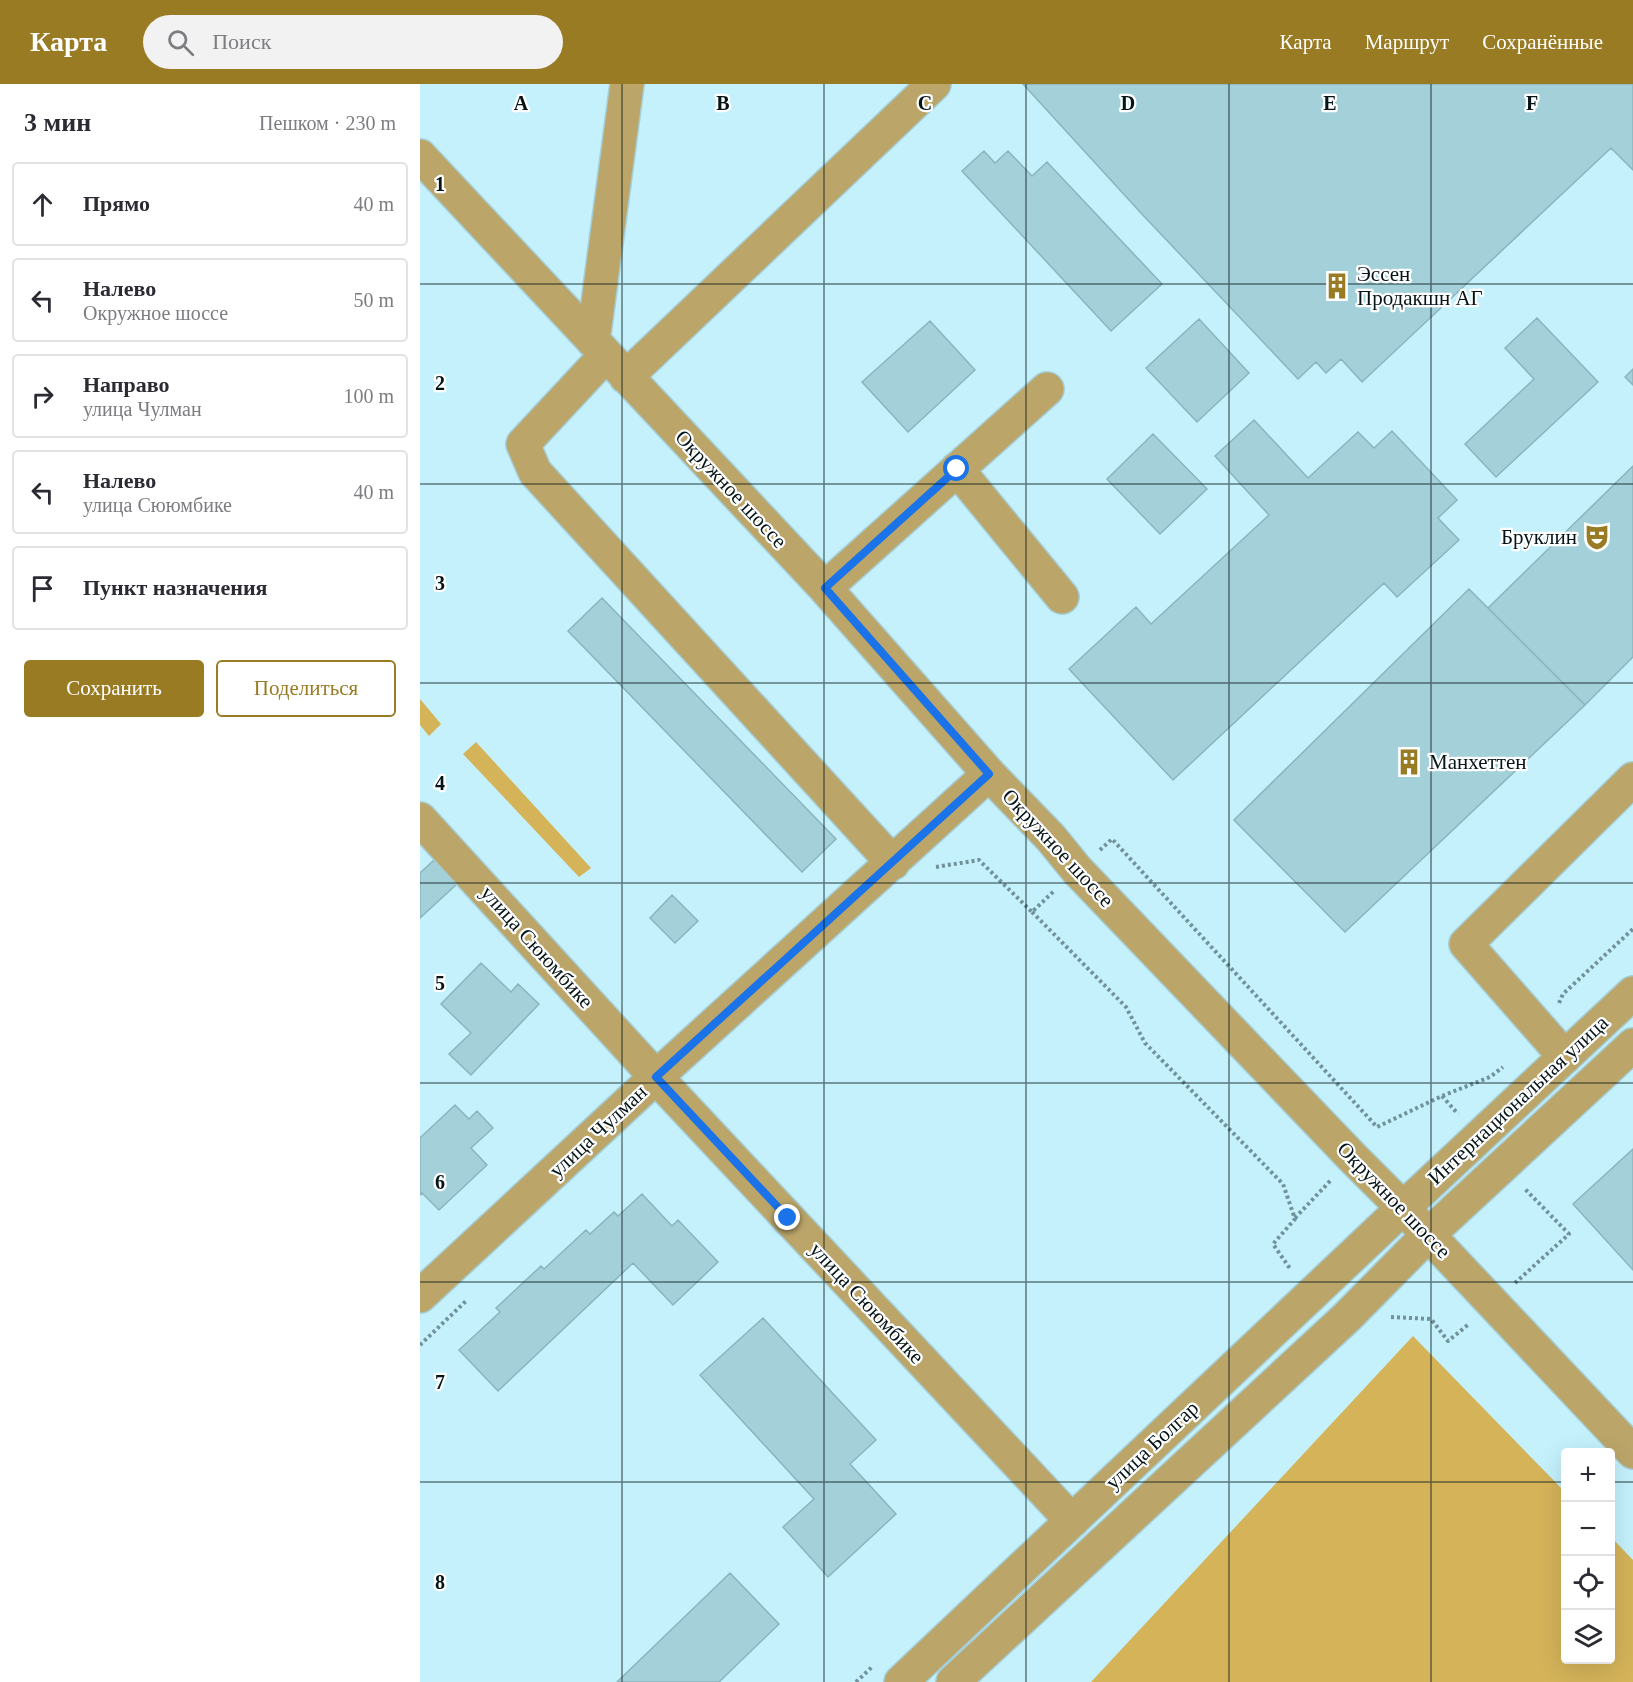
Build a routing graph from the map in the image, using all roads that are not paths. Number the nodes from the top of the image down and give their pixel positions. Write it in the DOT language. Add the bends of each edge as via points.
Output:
graph roads {
  1 [pos="627,84"];
  2 [pos="934,84"];
  3 [pos="425,171"];
  4 [pos="608,358"];
  5 [pos="1047,389"];
  6 [pos="957,469"];
  7 [pos="825,588"];
  8 [pos="1062,597"];
  9 [pos="989,774"];
  10 [pos="1633,779"];
  11 [pos="420,819"];
  12 [pos="893,863"];
  13 [pos="1633,993"];
  14 [pos="1633,1045"];
  15 [pos="1555,1046"];
  16 [pos="656,1077"];
  17 [pos="1403,1208"];
  18 [pos="1428,1236"];
  19 [pos="420,1296"];
  20 [pos="1633,1452"];
  21 [pos="1072,1521"];
  22 [pos="891,1670"];
  23 [pos="953,1682"];
  1 -- 4 [label="street"];
  2 -- 4 [label="street"];
  3 -- 4 [label="street, Окружное шоссе"];
  4 -- 7 [label="street, Окружное шоссе"];
  4 -- 12 [label="street" via="523,444 535,472"];
  5 -- 6 [label="street"];
  6 -- 7 [label="street"];
  6 -- 8 [label="street"];
  7 -- 9 [label="street, Окружное шоссе"];
  9 -- 12 [label="street, улица Чулман"];
  9 -- 17 [label="street, Окружное шоссе"];
  10 -- 15 [label="street" via="1466,944"];
  11 -- 16 [label="street, улица Сююмбике"];
  12 -- 16 [label="street, улица Чулман"];
  13 -- 15 [label="street, Интернациональная улица"];
  14 -- 18 [label="street, Интернациональная улица"];
  15 -- 17 [label="street, Интернациональная улица"];
  16 -- 19 [label="street, улица Чулман"];
  16 -- 21 [label="street, улица Сююмбике"];
  17 -- 18 [label="street, Окружное шоссе"];
  17 -- 21 [label="street, улица Болгар"];
  18 -- 20 [label="street, Окружное шоссе"];
  18 -- 23 [label="street, улица Болгар" via="1353,1311"];
  21 -- 22 [label="street, улица Болгар"];
}
